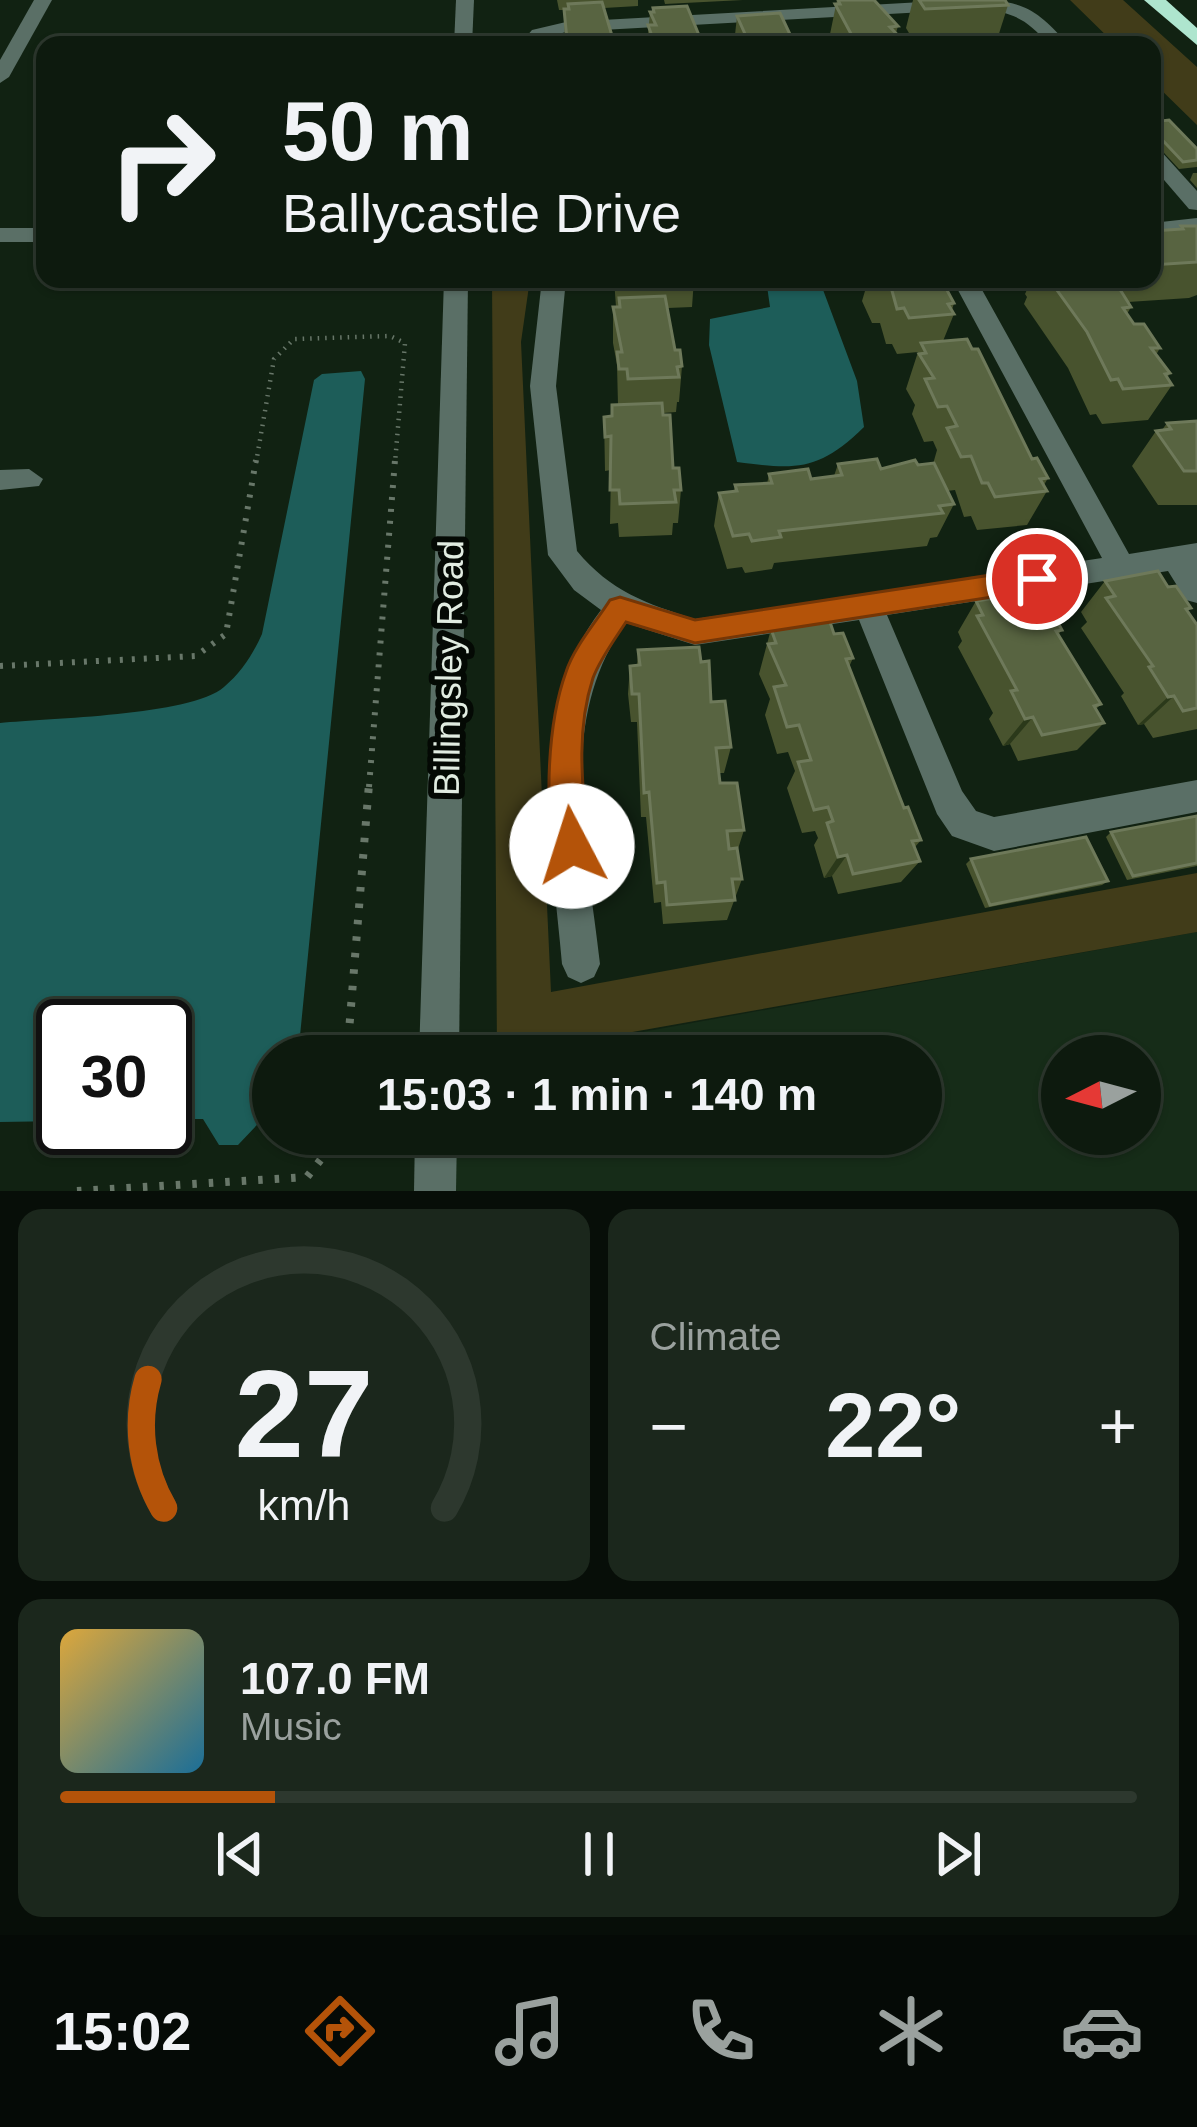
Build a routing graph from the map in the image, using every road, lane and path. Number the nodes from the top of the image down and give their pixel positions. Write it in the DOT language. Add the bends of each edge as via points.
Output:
graph roads {
  1 [pos="43,0"];
  2 [pos="465,0"];
  3 [pos="1154,0"];
  4 [pos="1007,4"];
  5 [pos="720,19"];
  6 [pos="463,36"];
  7 [pos="544,36"];
  8 [pos="727,36"];
  9 [pos="1052,36"];
  10 [pos="1197,39"];
  11 [pos="2,68"];
  12 [pos="1161,163"];
  13 [pos="1197,204"];
  14 [pos="1197,225"];
  15 [pos="1161,229"];
  16 [pos="0,235"];
  17 [pos="36,235"];
  18 [pos="457,288"];
  19 [pos="553,288"];
  20 [pos="969,288"];
  21 [pos="1186,557"];
  22 [pos="1121,566"];
  23 [pos="1197,591"];
  24 [pos="868,605"];
  25 [pos="620,608"];
  26 [pos="0,666"];
  27 [pos="1197,796"];
  28 [pos="580,964"];
  29 [pos="349,1035"];
  30 [pos="439,1035"];
  31 [pos="324,1155"];
  32 [pos="436,1155"];
  33 [pos="77,1191"];
  34 [pos="435,1191"];
  1 -- 11 [label="street"];
  2 -- 6 [label="street"];
  3 -- 10 [label="highway"];
  4 -- 5 [label="street" via="787,22"];
  4 -- 9 [label="street"];
  5 -- 7 [label="street"];
  5 -- 8 [label="street"];
  12 -- 13 [label="street"];
  14 -- 15 [label="street"];
  16 -- 17 [label="street"];
  18 -- 30 [label="street, Billingsley Road"];
  19 -- 25 [label="street" via="544,386 555,516 563,554"];
  20 -- 22 [label="street"];
  21 -- 22 [label="street"];
  21 -- 23 [label="street"];
  22 -- 24 [label="street"];
  24 -- 25 [label="street" via="695,632"];
  24 -- 27 [label="street" via="964,824 994,834"];
  25 -- 28 [label="street" via="580,672 568,726"];
  26 -- 29 [label="path" via="196,656 226,634 274,359 294,340 390,336 406,343"];
  31 -- 33 [label="path" via="307,1177"];
  32 -- 34 [label="street"];
}
